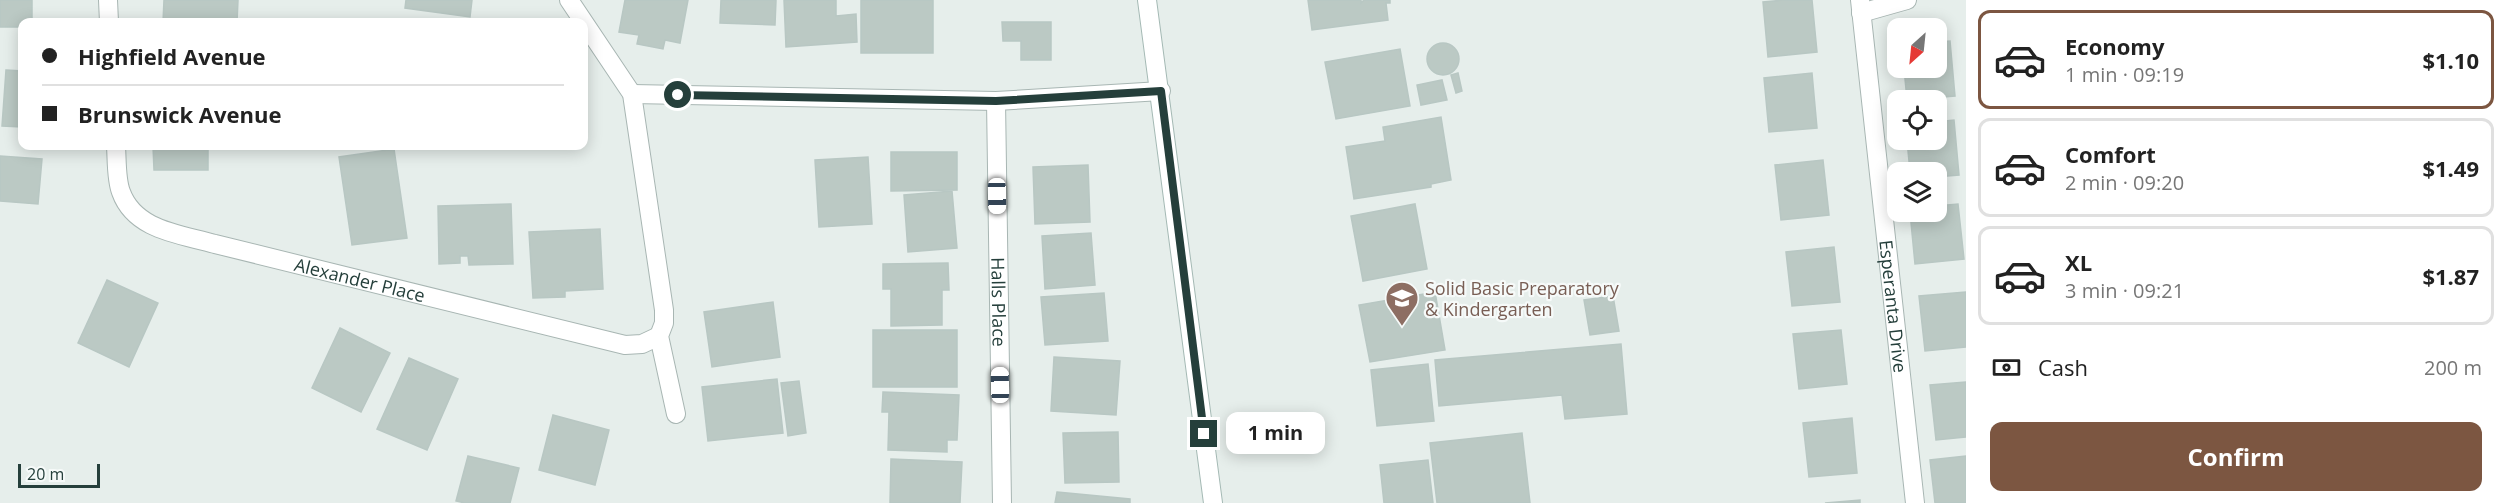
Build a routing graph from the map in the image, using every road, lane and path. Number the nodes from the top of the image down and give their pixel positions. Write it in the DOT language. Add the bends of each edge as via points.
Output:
graph roads {
  1 [pos="108,0"];
  2 [pos="569,0"];
  3 [pos="1147,0"];
  4 [pos="1907,0"];
  5 [pos="1860,7"];
  6 [pos="109,18"];
  7 [pos="581,18"];
  8 [pos="588,28"];
  9 [pos="1161,91"];
  10 [pos="632,94"];
  11 [pos="996,101"];
  12 [pos="116,150"];
  13 [pos="659,336"];
  14 [pos="676,414"];
  15 [pos="1002,503"];
  16 [pos="1213,503"];
  17 [pos="1915,503"];
  1 -- 6 [label="street"];
  2 -- 7 [label="street"];
  3 -- 9 [label="street"];
  4 -- 5 [label="street"];
  5 -- 17 [label="street, Esperanta Drive"];
  8 -- 10 [label="street"];
  9 -- 11 [label="street"];
  9 -- 16 [label="street"];
  10 -- 11 [label="street"];
  10 -- 13 [label="street" via="664,310"];
  11 -- 15 [label="street, Halls Place"];
  12 -- 13 [label="street, Alexander Place" via="120,191 140,220 156,227 626,345 642,344"];
  13 -- 14 [label="street"];
}
